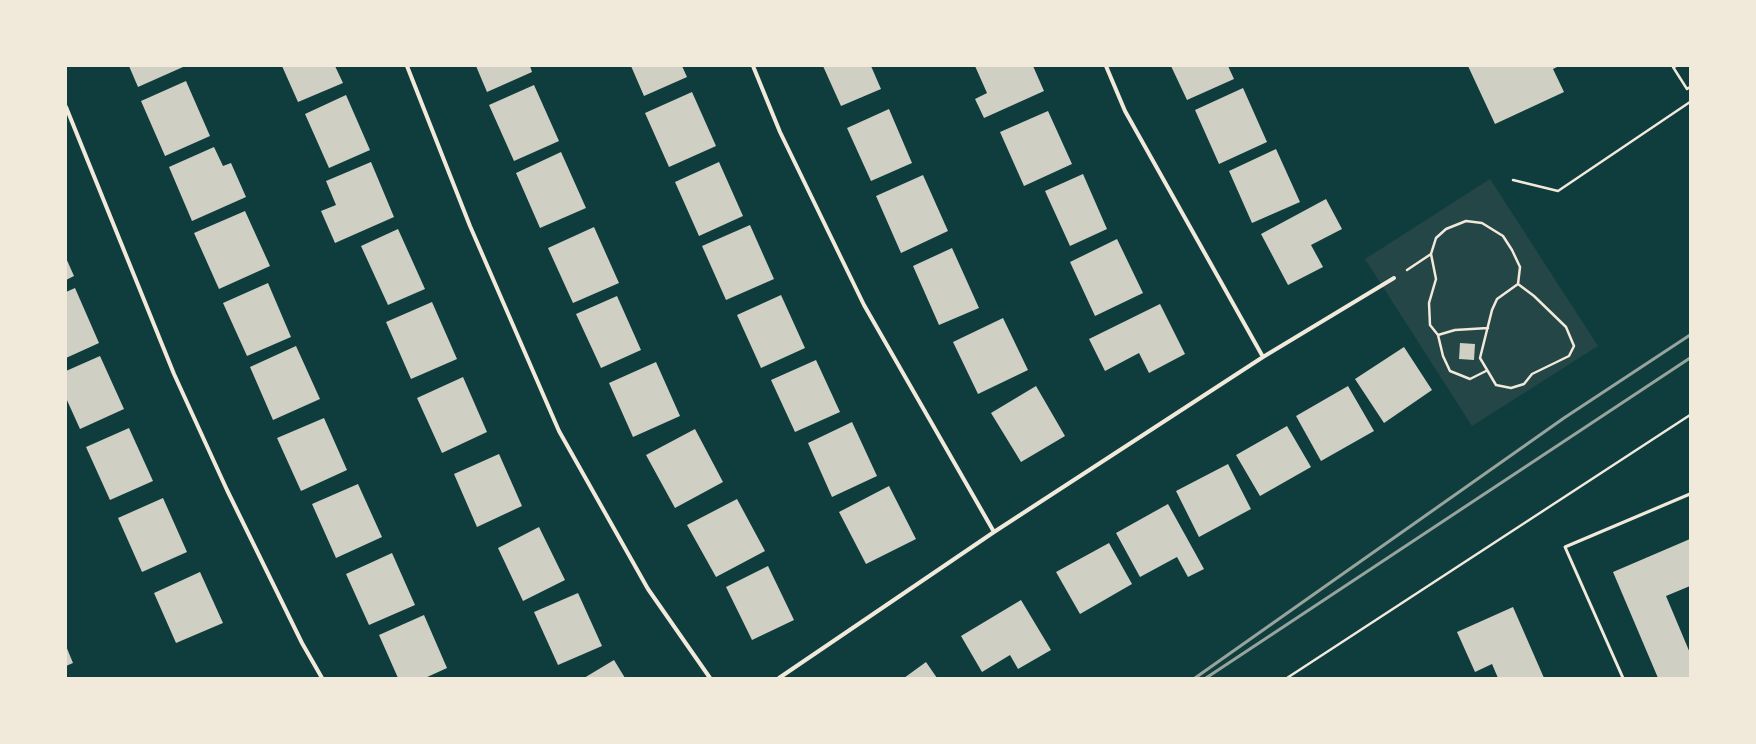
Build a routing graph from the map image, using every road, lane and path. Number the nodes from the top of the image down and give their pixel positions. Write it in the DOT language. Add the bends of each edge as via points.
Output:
graph roads {
  1 [pos="407,66"];
  2 [pos="753,66"];
  3 [pos="1106,66"];
  4 [pos="1676,66"];
  5 [pos="1690,87"];
  6 [pos="1690,102"];
  7 [pos="66,106"];
  8 [pos="1513,180"];
  9 [pos="1432,254"];
  10 [pos="1394,278"];
  11 [pos="1518,284"];
  12 [pos="1488,328"];
  13 [pos="1438,335"];
  14 [pos="1263,357"];
  15 [pos="1486,371"];
  16 [pos="1690,414"];
  17 [pos="1690,494"];
  18 [pos="994,532"];
  19 [pos="322,678"];
  20 [pos="710,678"];
  21 [pos="779,678"];
  22 [pos="1287,678"];
  23 [pos="1623,678"];
  1 -- 20 [label="street" via="470,226 559,431 648,589"];
  2 -- 18 [label="street" via="780,132 864,305"];
  3 -- 14 [label="street" via="1125,111"];
  4 -- 5 [label="path" via="1673,67 1687,89"];
  6 -- 8 [label="path" via="1558,191"];
  7 -- 19 [label="street" via="174,374 227,490 302,643"];
  9 -- 10 [label="path"];
  9 -- 11 [label="path" via="1436,238 1446,229 1466,221 1482,223 1503,236 1512,250 1520,267"];
  9 -- 13 [label="path" via="1436,279 1428,303 1430,325"];
  10 -- 14 [label="street"];
  11 -- 12 [label="path" via="1497,299"];
  11 -- 15 [label="path" via="1566,327 1574,346 1569,356 1532,374 1524,384 1510,388 1496,385"];
  12 -- 13 [label="path" via="1455,330"];
  12 -- 15 [label="path" via="1480,358"];
  13 -- 15 [label="path" via="1450,372 1470,379"];
  14 -- 18 [label="street"];
  16 -- 22 [label="path"];
  17 -- 23 [label="lane" via="1565,546"];
  18 -- 21 [label="street"];
}
